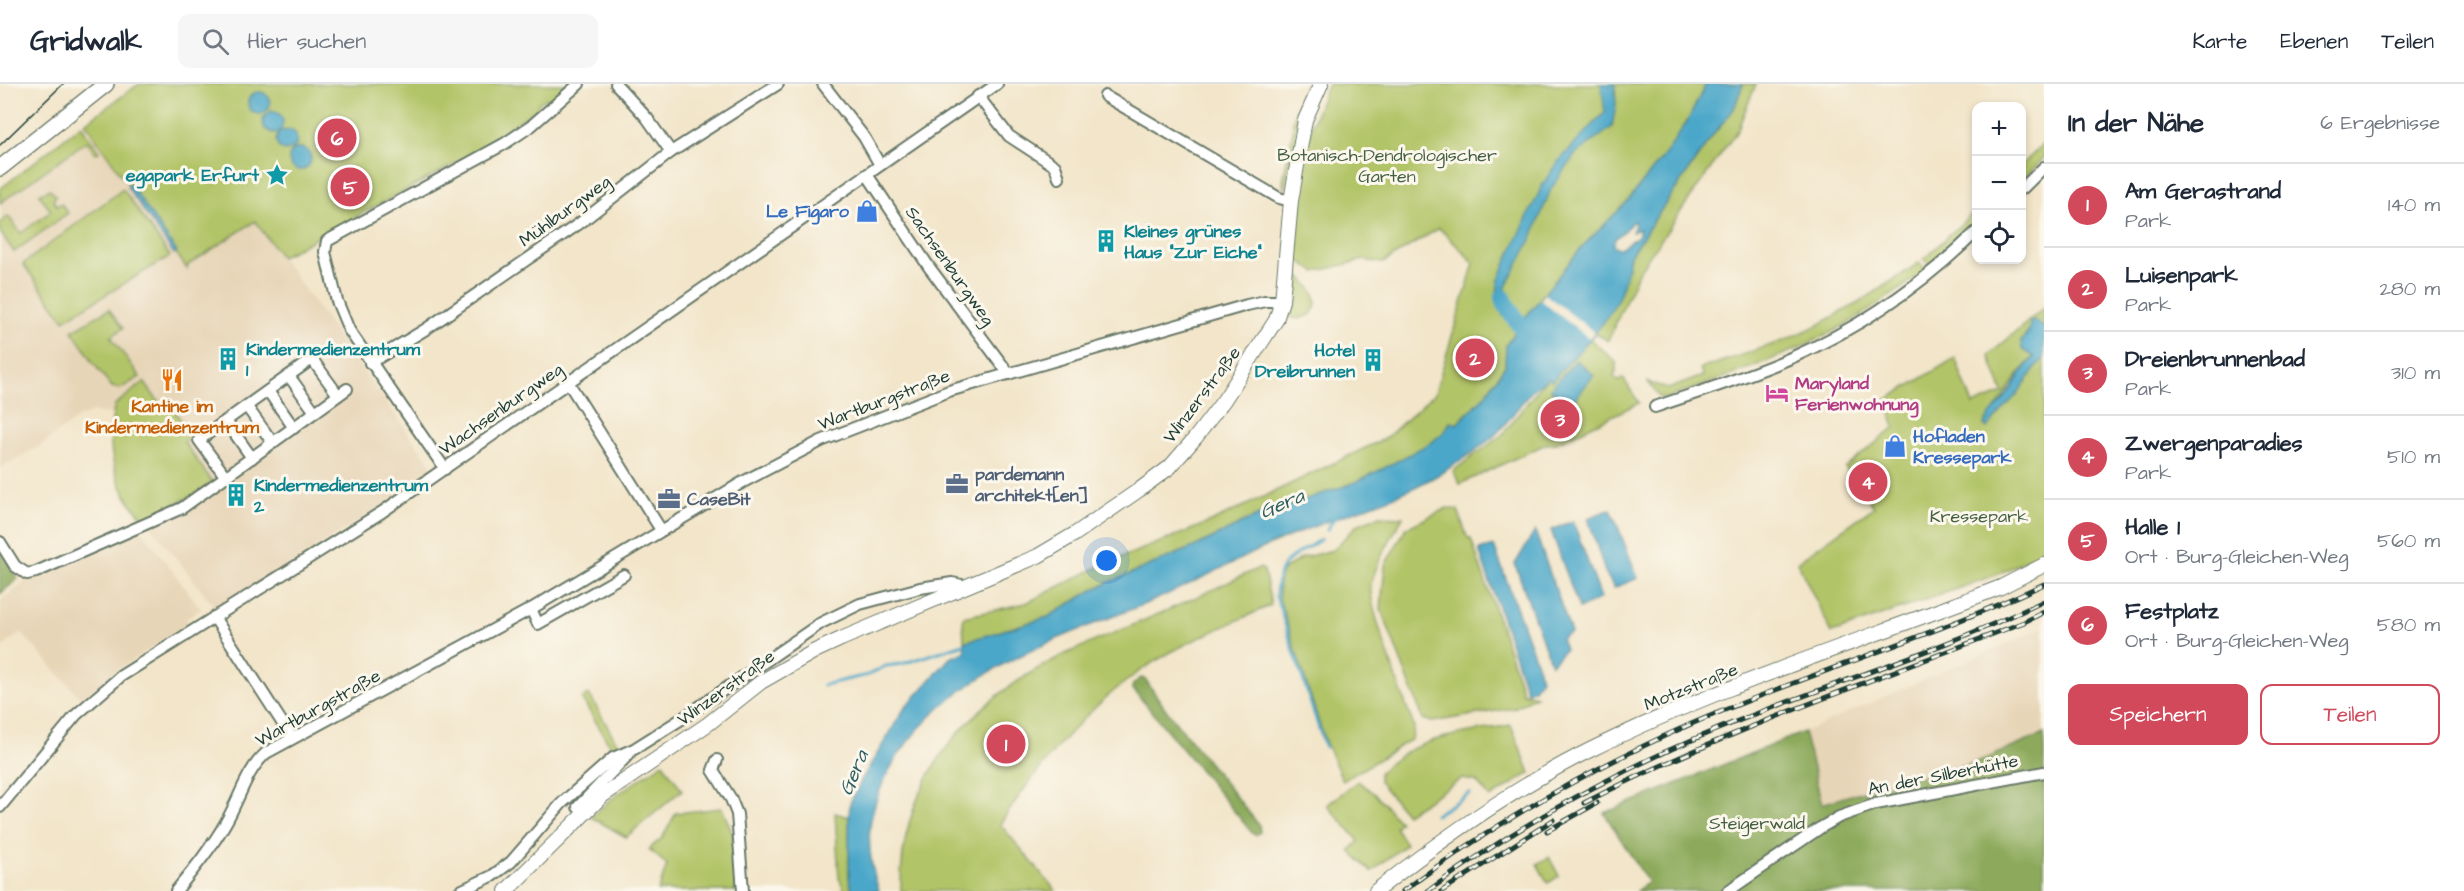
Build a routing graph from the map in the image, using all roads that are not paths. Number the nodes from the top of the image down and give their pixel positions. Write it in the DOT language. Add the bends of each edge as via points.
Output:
graph roads {
  1 [pos="106,84"];
  2 [pos="579,84"];
  3 [pos="616,84"];
  4 [pos="778,84"];
  5 [pos="823,84"];
  6 [pos="997,84"];
  7 [pos="1321,84"];
  8 [pos="978,96"];
  9 [pos="1105,96"];
  10 [pos="672,152"];
  11 [pos="880,165"];
  12 [pos="2044,167"];
  13 [pos="0,168"];
  14 [pos="867,176"];
  15 [pos="1059,178"];
  16 [pos="2026,185"];
  17 [pos="1291,201"];
  18 [pos="1972,237"];
  19 [pos="1282,301"];
  20 [pos="370,363"];
  21 [pos="1009,374"];
  22 [pos="289,376"];
  23 [pos="568,382"];
  24 [pos="268,391"];
  25 [pos="247,406"];
  26 [pos="1655,407"];
  27 [pos="315,412"];
  28 [pos="226,422"];
  29 [pos="294,428"];
  30 [pos="273,443"];
  31 [pos="252,458"];
  32 [pos="445,468"];
  33 [pos="226,477"];
  34 [pos="661,530"];
  35 [pos="0,542"];
  36 [pos="2044,565"];
  37 [pos="624,575"];
  38 [pos="969,586"];
  39 [pos="531,609"];
  40 [pos="214,617"];
  41 [pos="292,738"];
  42 [pos="634,749"];
  43 [pos="717,760"];
  44 [pos="2044,772"];
  45 [pos="0,807"];
  46 [pos="584,813"];
  47 [pos="176,891"];
  48 [pos="460,891"];
  49 [pos="506,891"];
  50 [pos="743,891"];
  51 [pos="1376,891"];
  52 [pos="1728,891"];
  1 -- 13 [label="main road"];
  2 -- 20 [label="street" via="504,144 327,242 325,252 343,317"];
  3 -- 10 [label="street"];
  4 -- 10 [label="street, Mühlburgweg"];
  5 -- 11 [label="street" via="864,137"];
  6 -- 8 [label="street, Wachsenburgweg"];
  7 -- 17 [label="street, Winzerstraße" via="1305,120"];
  8 -- 11 [label="street, Wachsenburgweg"];
  8 -- 15 [label="street" via="1009,136 1055,166"];
  9 -- 17 [label="street" via="1279,198"];
  10 -- 20 [label="street, Mühlburgweg" via="580,223"];
  11 -- 14 [label="street, Wachsenburgweg"];
  12 -- 16 [label="street"];
  14 -- 21 [label="street, Sachsenburgweg"];
  14 -- 23 [label="street, Wachsenburgweg"];
  17 -- 19 [label="street, Winzerstraße"];
  18 -- 26 [label="street" via="1933,273 1860,323 1766,368"];
  19 -- 21 [label="street, Wartburgstraße" via="1247,305"];
  19 -- 38 [label="street, Winzerstraße" via="1265,340 1224,400 1170,467 1038,556"];
  20 -- 32 [label="street"];
  21 -- 34 [label="street, Wartburgstraße" via="949,391 821,441"];
  22 -- 24 [label="street"];
  22 -- 27 [label="street"];
  22 -- 27 [label="street" via="312,359 342,392"];
  23 -- 32 [label="street, Wachsenburgweg"];
  23 -- 34 [label="street"];
  24 -- 25 [label="street"];
  24 -- 29 [label="street"];
  25 -- 28 [label="street"];
  25 -- 30 [label="street"];
  27 -- 29 [label="street"];
  28 -- 31 [label="street"];
  28 -- 33 [label="street" via="199,440"];
  29 -- 30 [label="street"];
  30 -- 31 [label="street"];
  31 -- 33 [label="street"];
  32 -- 40 [label="street, Wachsenburgweg"];
  33 -- 35 [label="street" via="167,516 36,572 27,574 15,567"];
  34 -- 39 [label="street, Wartburgstraße"];
  36 -- 51 [label="street, Motzstraße" via="2001,587 1731,690 1590,750 1429,849"];
  37 -- 39 [label="street" via="538,624"];
  38 -- 42 [label="street, Winzerstraße" via="952,583 920,588 840,612"];
  38 -- 46 [label="street, Winzerstraße" via="883,620 789,665 602,796"];
  39 -- 41 [label="street, Wartburgstraße"];
  40 -- 41 [label="street"];
  40 -- 45 [label="street, Wachsenburgweg" via="120,676 90,701"];
  41 -- 47 [label="street, Wartburgstraße" via="266,753 252,767 227,820"];
  42 -- 46 [label="street, Winzerstraße" via="578,807"];
  42 -- 48 [label="street, Winzerstraße" via="614,758 562,803 510,862 492,876"];
  43 -- 50 [label="street" via="713,771 737,814"];
  44 -- 52 [label="street, An der Silberhütte" via="1876,804 1820,828"];
  46 -- 49 [label="street, Winzerstraße"];
}
